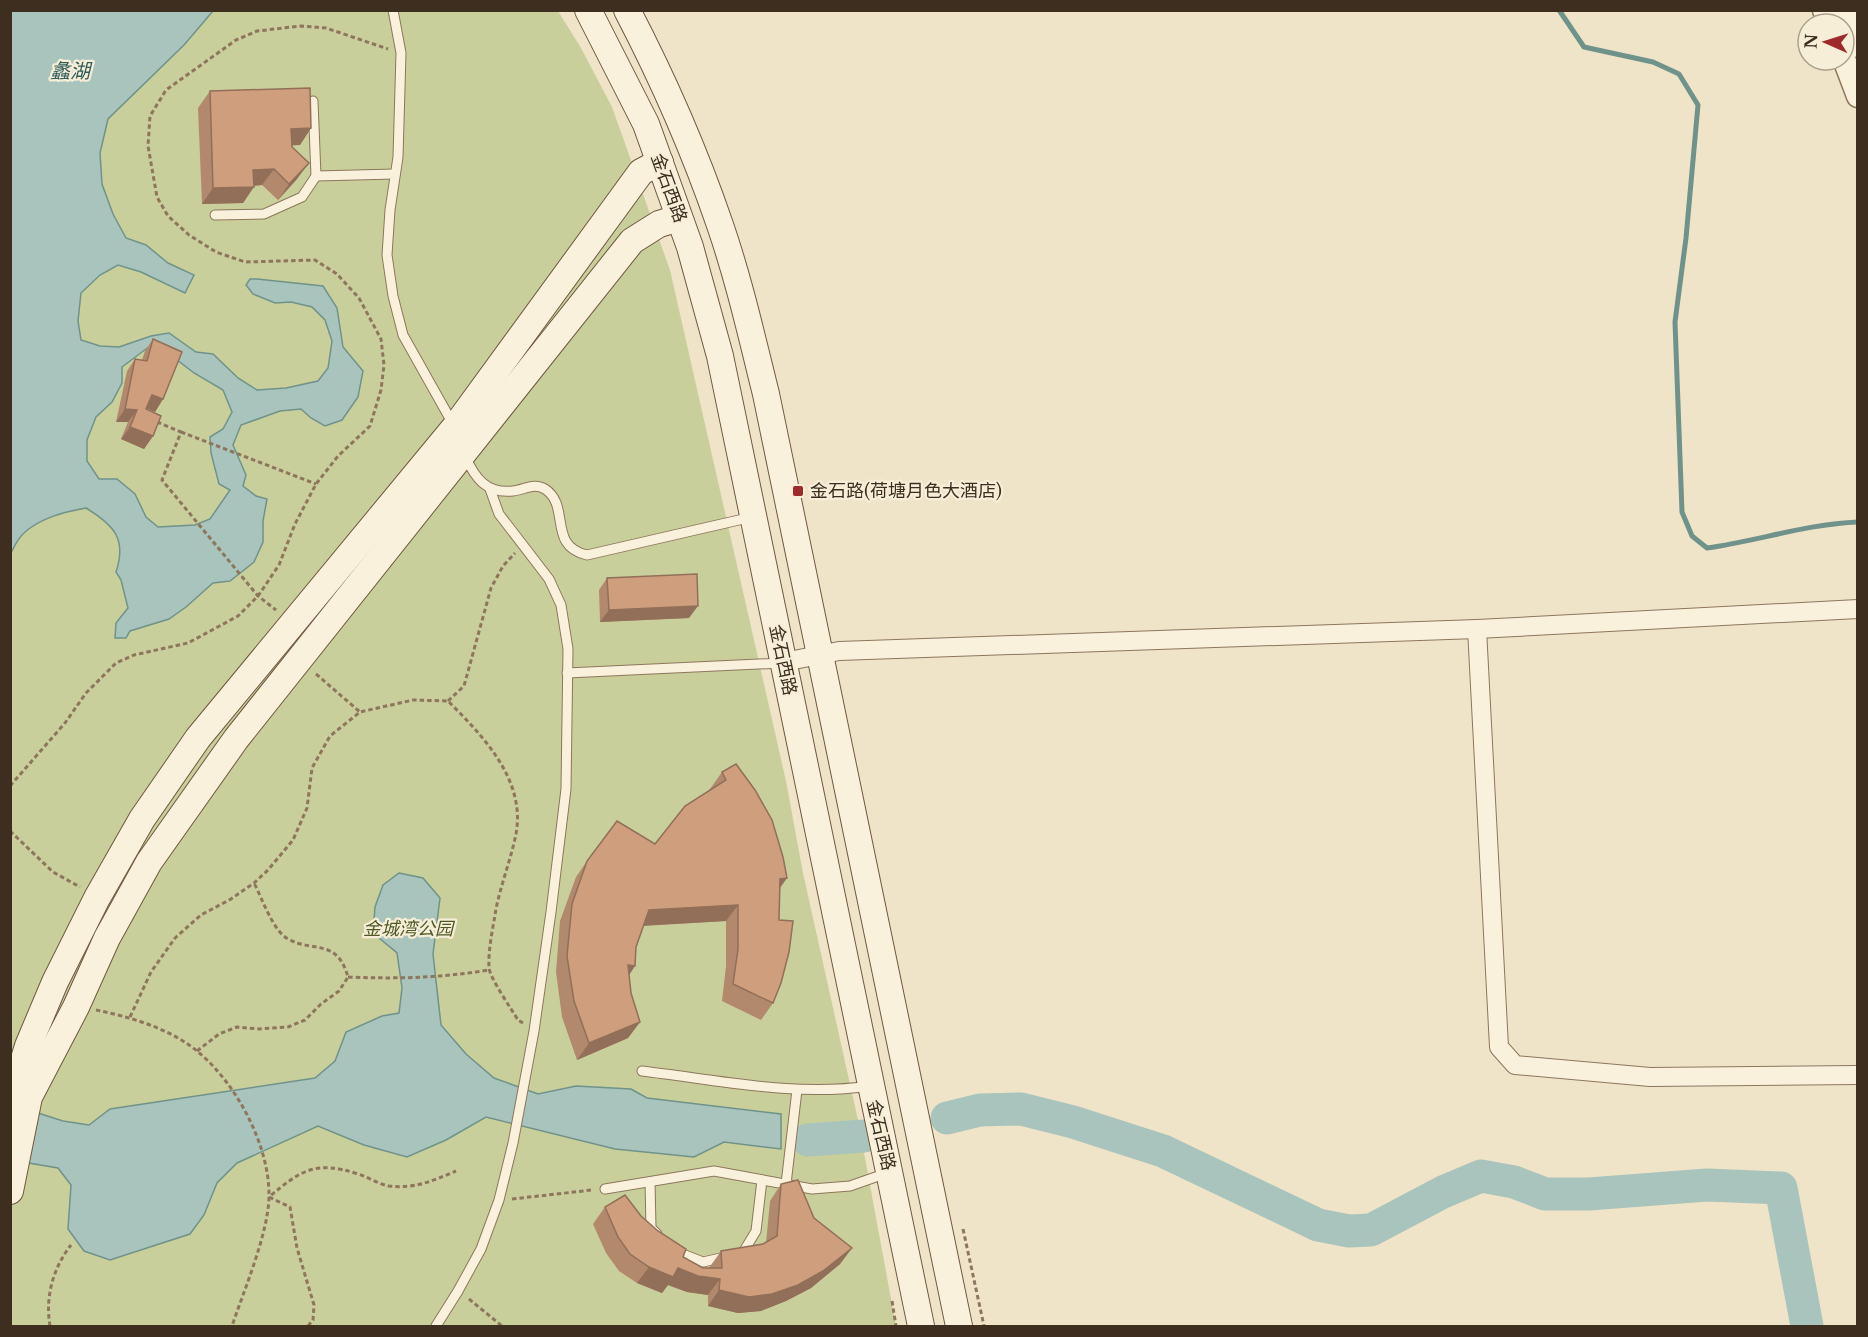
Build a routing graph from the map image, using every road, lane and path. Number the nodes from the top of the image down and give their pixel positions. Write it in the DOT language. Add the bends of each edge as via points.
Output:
graph roads {
  1 [pos="393,10"];
  2 [pos="588,10"];
  3 [pos="627,10"];
  4 [pos="1844,10"];
  5 [pos="1857,46"];
  6 [pos="401,53"];
  7 [pos="1849,72"];
  8 [pos="1857,96"];
  9 [pos="313,101"];
  10 [pos="660,162"];
  11 [pos="395,174"];
  12 [pos="316,176"];
  13 [pos="215,215"];
  14 [pos="679,218"];
  15 [pos="155,421"];
  16 [pos="182,432"];
  17 [pos="459,440"];
  18 [pos="316,484"];
  19 [pos="490,489"];
  20 [pos="753,516"];
  21 [pos="524,543"];
  22 [pos="258,596"];
  23 [pos="1857,609"];
  24 [pos="279,612"];
  25 [pos="1477,629"];
  26 [pos="821,656"];
  27 [pos="784,662"];
  28 [pos="306,671"];
  29 [pos="567,673"];
  30 [pos="448,701"];
  31 [pos="360,712"];
  32 [pos="10,786"];
  33 [pos="10,831"];
  34 [pos="254,883"];
  35 [pos="97,898"];
  36 [pos="489,970"];
  37 [pos="348,977"];
  38 [pos="76,1007"];
  39 [pos="130,1017"];
  40 [pos="534,1031"];
  41 [pos="196,1051"];
  42 [pos="642,1071"];
  43 [pos="1857,1075"];
  44 [pos="870,1086"];
  45 [pos="797,1090"];
  46 [pos="18,1098"];
  47 [pos="456,1171"];
  48 [pos="890,1173"];
  49 [pos="762,1180"];
  50 [pos="650,1182"];
  51 [pos="786,1184"];
  52 [pos="11,1185"];
  53 [pos="606,1189"];
  54 [pos="269,1197"];
  55 [pos="499,1200"];
  56 [pos="71,1245"];
  57 [pos="458,1291"];
  58 [pos="50,1326"];
  59 [pos="232,1326"];
  60 [pos="308,1326"];
  61 [pos="436,1326"];
  62 [pos="502,1326"];
  63 [pos="921,1326"];
  64 [pos="959,1326"];
  1 -- 6 [label="lane"];
  2 -- 10 [label="main road, 金石西路" via="646,124"];
  3 -- 26 [label="main road, 金石西路" via="653,61 720,225 741,294"];
  4 -- 5 [label="street"];
  6 -- 11 [label="lane"];
  6 -- 18 [label="path" via="326,28 301,26 257,31 236,40 166,90 150,117 148,146 157,198 168,216 216,252 245,262 315,260 338,274 359,298 381,339 381,390 369,426"];
  7 -- 8 [label="street"];
  9 -- 12 [label="lane"];
  10 -- 14 [label="main road, 金石西路"];
  10 -- 17 [label="main road" via="641,172"];
  11 -- 12 [label="lane"];
  11 -- 17 [label="lane" via="387,255 393,296 403,335"];
  12 -- 13 [label="lane" via="302,197 264,214"];
  14 -- 17 [label="main road" via="659,224 632,241"];
  14 -- 20 [label="main road, 金石西路" via="720,356"];
  15 -- 16 [label="path"];
  16 -- 18 [label="path"];
  16 -- 22 [label="path" via="162,480"];
  17 -- 19 [label="lane" via="474,476"];
  17 -- 35 [label="main road" via="198,738 142,819"];
  17 -- 38 [label="main road" via="236,739 143,872"];
  18 -- 22 [label="path" via="279,566"];
  19 -- 20 [label="lane" via="544,489 554,499 564,540 575,552 587,555"];
  19 -- 21 [label="lane" via="500,514"];
  20 -- 27 [label="main road, 金石西路"];
  21 -- 29 [label="lane" via="549,579 561,605 568,649"];
  21 -- 30 [label="path" via="490,588 464,686"];
  22 -- 24 [label="path"];
  22 -- 32 [label="path" via="238,616 188,643 116,663 86,693"];
  23 -- 25 [label="street"];
  25 -- 26 [label="street" via="839,651"];
  25 -- 43 [label="street" via="1499,1047 1515,1065 1650,1077"];
  26 -- 27 [label="street"];
  26 -- 64 [label="main road, 金石西路"];
  27 -- 29 [label="lane"];
  27 -- 44 [label="main road, 金石西路"];
  28 -- 31 [label="path" via="316,674"];
  29 -- 40 [label="lane" via="566,789"];
  30 -- 31 [label="path" via="413,700"];
  30 -- 36 [label="path" via="479,732 504,769 516,796 516,832 491,935"];
  31 -- 34 [label="path" via="330,736 312,768 307,808 293,840"];
  33 -- 35 [label="path" via="53,872"];
  34 -- 37 [label="path" via="277,929 288,939 327,949 344,963"];
  34 -- 39 [label="path" via="201,915 175,938 151,972"];
  35 -- 46 [label="main road" via="28,1046"];
  36 -- 37 [label="path" via="440,978"];
  36 -- 40 [label="path" via="518,1020"];
  37 -- 41 [label="path" via="339,991 305,1020 288,1027 237,1027 219,1034"];
  38 -- 39 [label="path"];
  38 -- 46 [label="main road"];
  39 -- 41 [label="path"];
  40 -- 55 [label="lane"];
  41 -- 54 [label="path" via="244,1108 267,1167"];
  42 -- 45 [label="lane"];
  44 -- 45 [label="lane" via="842,1091"];
  44 -- 48 [label="main road, 金石西路"];
  45 -- 51 [label="lane"];
  46 -- 52 [label="main road"];
  47 -- 54 [label="path" via="419,1186 387,1186 339,1168 309,1168"];
  48 -- 51 [label="lane" via="850,1185 812,1189"];
  48 -- 63 [label="main road, 金石西路"];
  49 -- 50 [label="lane" via="714,1172"];
  49 -- 50 [label="lane" via="756,1231 742,1254 703,1262 670,1249 651,1228"];
  49 -- 51 [label="lane"];
  50 -- 53 [label="lane"];
  53 -- 55 [label="path"];
  54 -- 59 [label="path" via="262,1235"];
  54 -- 60 [label="path" via="290,1207 314,1305 313,1320"];
  55 -- 57 [label="lane" via="481,1249"];
  56 -- 58 [label="path" via="52,1280 47,1310"];
  57 -- 61 [label="lane"];
  57 -- 62 [label="path"];
}
